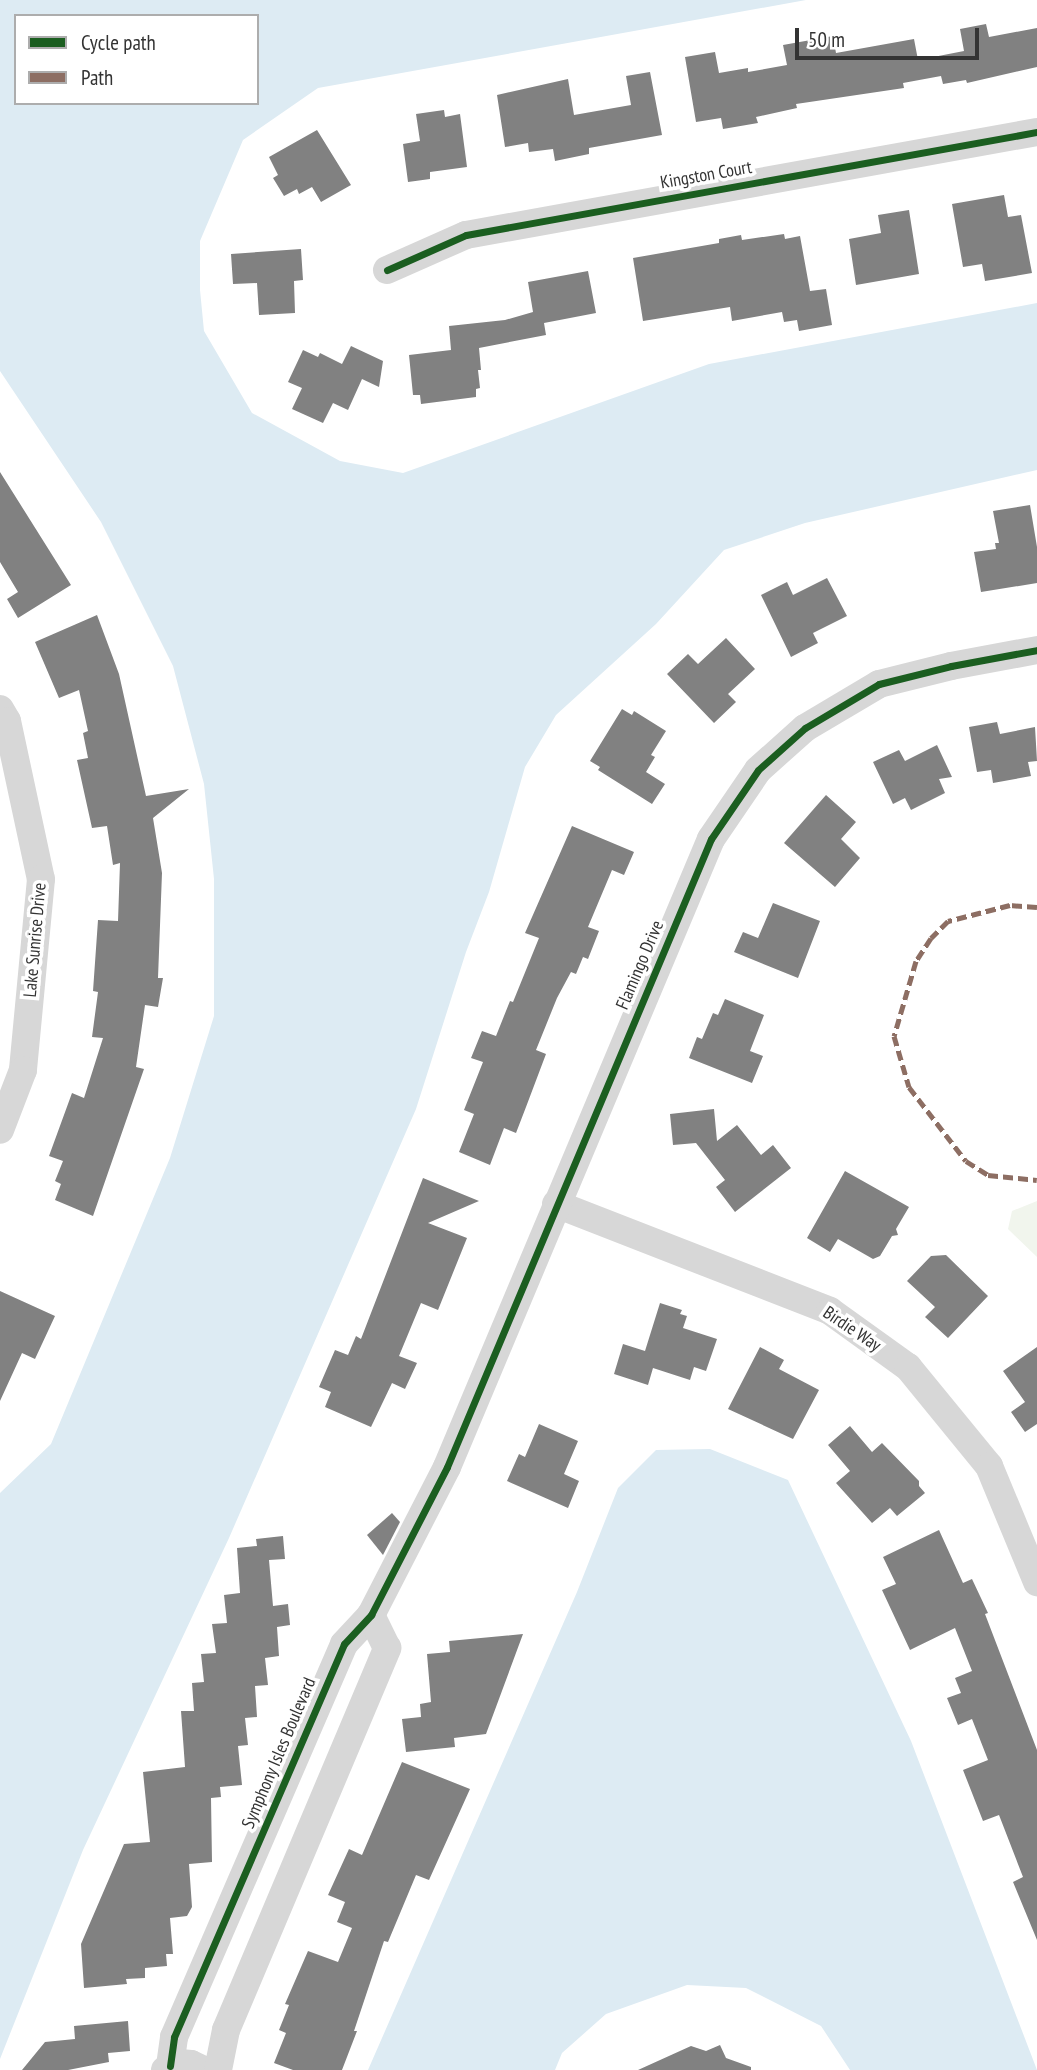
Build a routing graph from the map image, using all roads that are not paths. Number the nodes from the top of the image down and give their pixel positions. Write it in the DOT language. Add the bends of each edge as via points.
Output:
graph roads {
  1 [pos="1037,132"];
  2 [pos="387,270"];
  3 [pos="1037,650"];
  4 [pos="0,709"];
  5 [pos="0,1130"];
  6 [pos="556,1204"];
  7 [pos="446,1467"];
  8 [pos="1037,1582"];
  9 [pos="371,1615"];
  10 [pos="168,2068"];
  11 [pos="204,2070"];
  12 [pos="218,2070"];
  1 -- 2 [label="street, Kingston Court" via="466,234"];
  3 -- 6 [label="street, Flamingo Drive" via="879,684 805,728 758,770 711,839"];
  4 -- 5 [label="street, Lake Sunrise Drive" via="7,721 41,879 23,1070"];
  6 -- 7 [label="street, Flamingo Drive"];
  6 -- 8 [label="street, Birdie Way" via="831,1311 908,1367 989,1466"];
  7 -- 9 [label="street, Symphony Isles Boulevard"];
  9 -- 10 [label="street, Symphony Isles Boulevard" via="344,1644 174,2037"];
  9 -- 12 [label="street" via="387,1648 226,2030"];
  10 -- 11 [label="street" via="191,2064"];
}
